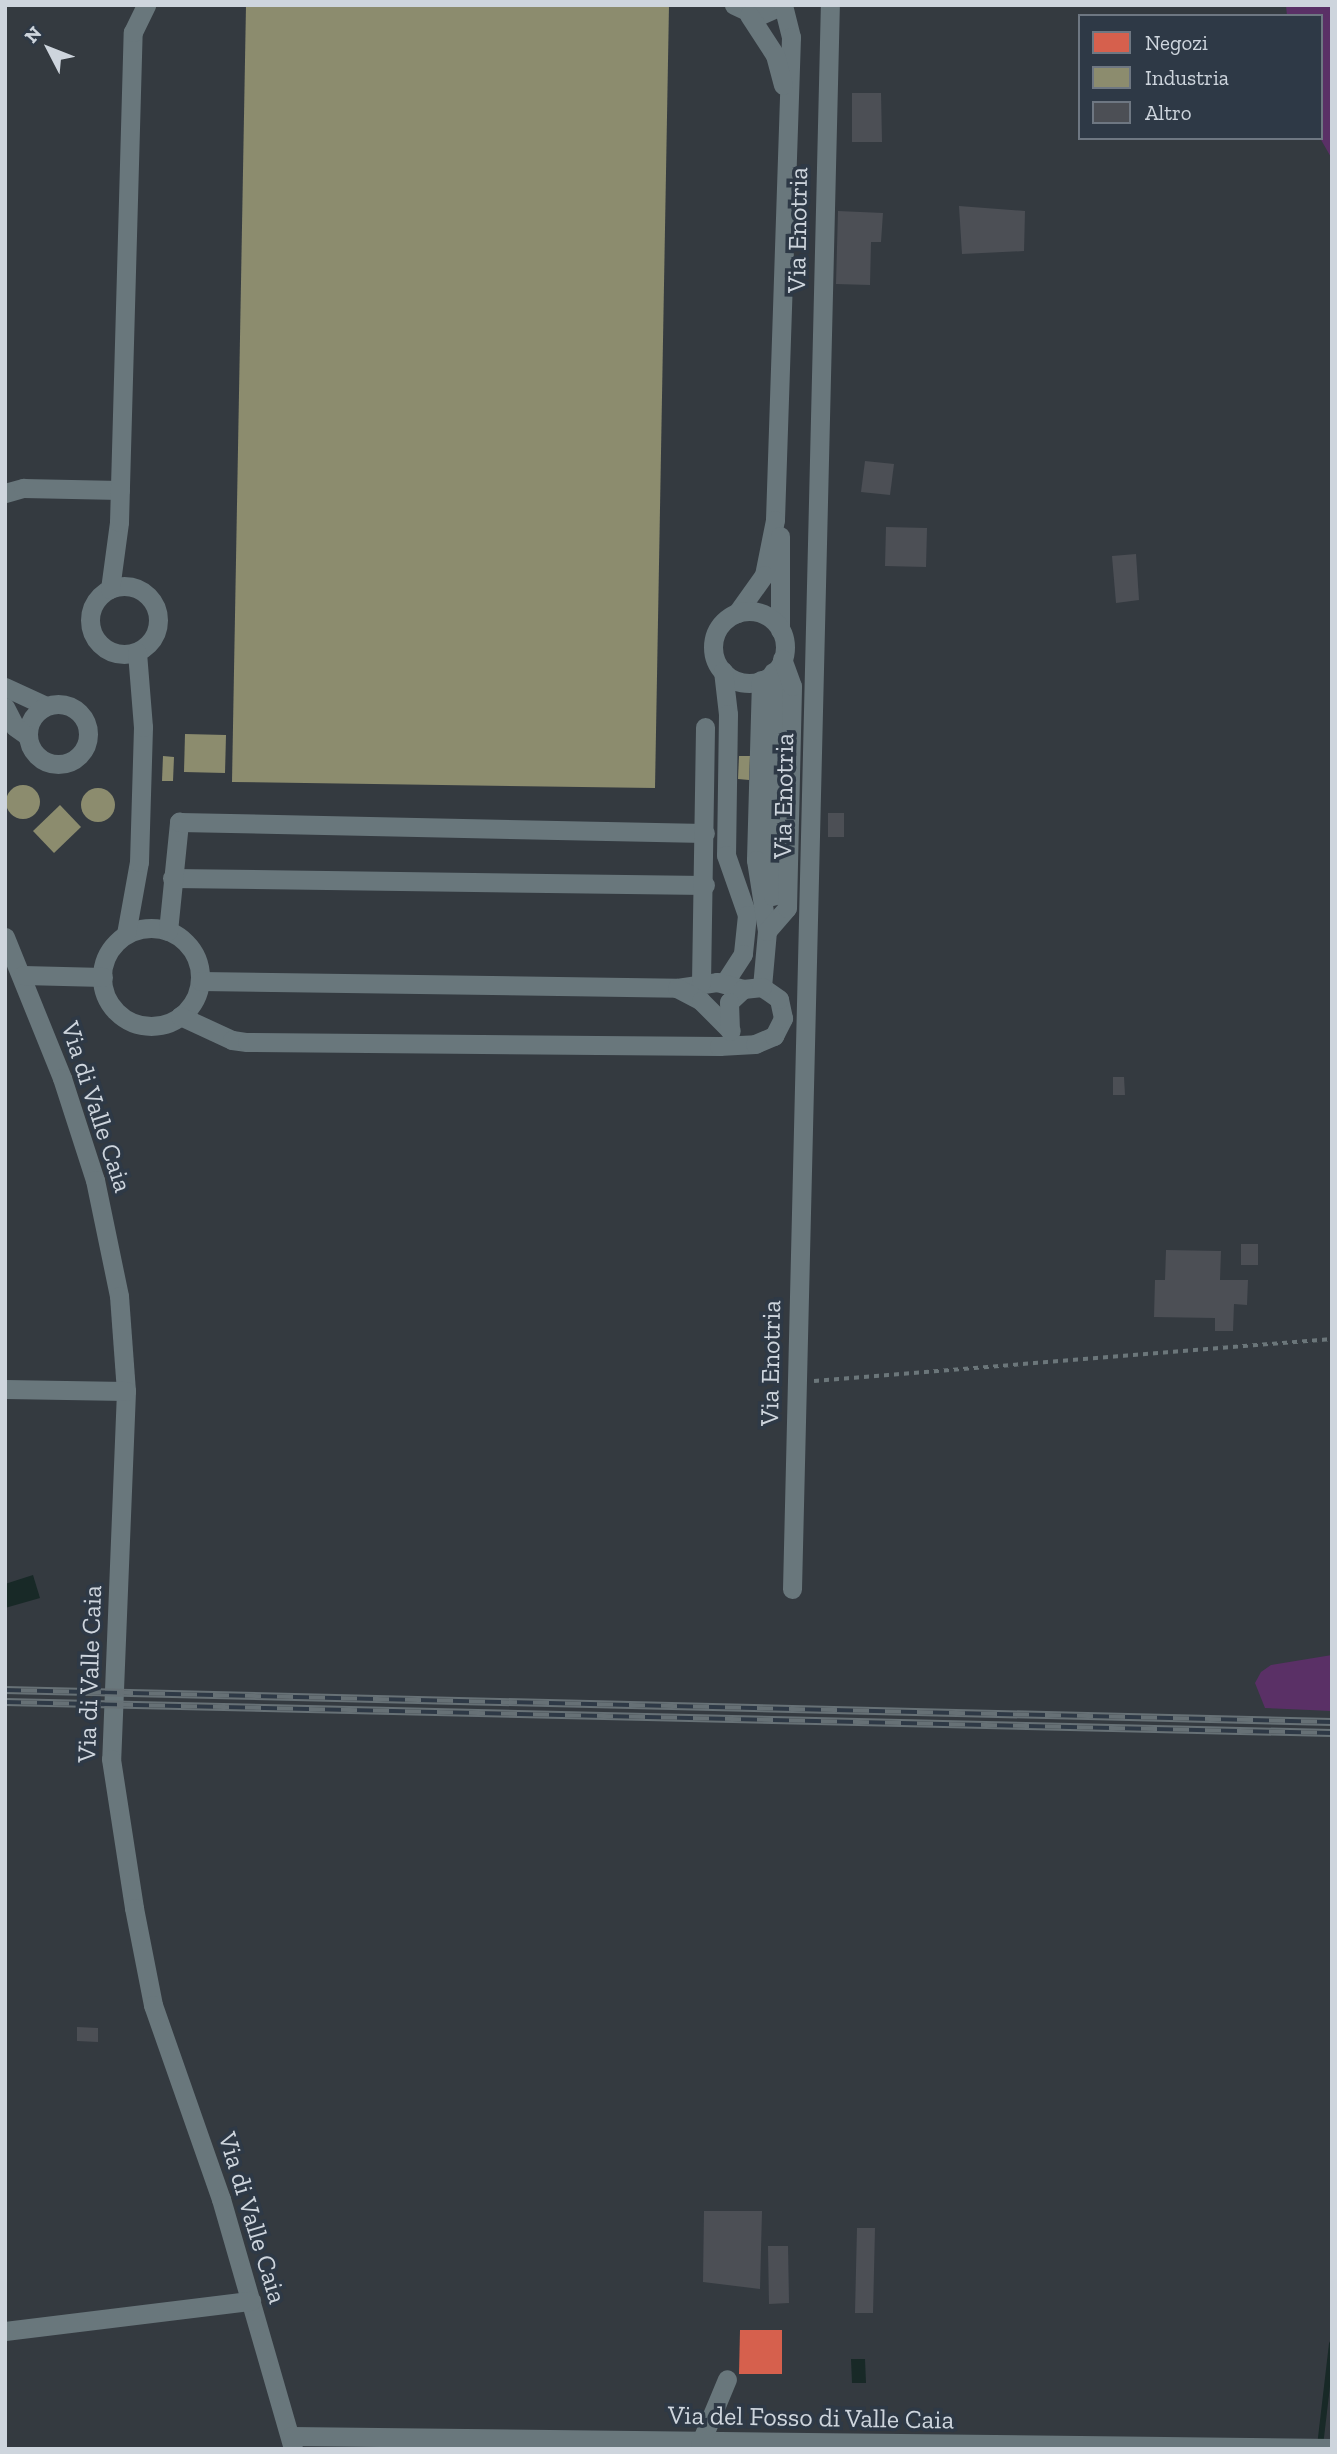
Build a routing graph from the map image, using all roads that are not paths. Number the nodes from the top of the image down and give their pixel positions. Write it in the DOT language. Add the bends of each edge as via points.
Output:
graph roads {
  1 [pos="146,5"];
  2 [pos="783,5"];
  3 [pos="830,5"];
  4 [pos="742,10"];
  5 [pos="787,111"];
  6 [pos="11,487"];
  7 [pos="120,490"];
  8 [pos="775,520"];
  9 [pos="118,541"];
  10 [pos="110,589"];
  11 [pos="139,590"];
  12 [pos="737,613"];
  13 [pos="780,630"];
  14 [pos="137,652"];
  15 [pos="772,670"];
  16 [pos="723,671"];
  17 [pos="5,687"];
  18 [pos="46,706"];
  19 [pos="5,707"];
  20 [pos="705,727"];
  21 [pos="28,736"];
  22 [pos="705,833"];
  23 [pos="172,878"];
  24 [pos="705,885"];
  25 [pos="169,931"];
  26 [pos="767,931"];
  27 [pos="127,934"];
  28 [pos="5,937"];
  29 [pos="23,975"];
  30 [pos="103,977"];
  31 [pos="200,981"];
  32 [pos="701,983"];
  33 [pos="724,983"];
  34 [pos="677,988"];
  35 [pos="753,988"];
  36 [pos="180,1016"];
  37 [pos="738,1036"];
  38 [pos="5,1389"];
  39 [pos="125,1391"];
  40 [pos="792,1589"];
  41 [pos="251,2301"];
  42 [pos="5,2330"];
  43 [pos="727,2379"];
  44 [pos="292,2442"];
  45 [pos="700,2444"];
  46 [pos="1306,2448"];
  47 [pos="1331,2448"];
  1 -- 7 [label="street" via="133,32"];
  2 -- 4 [label="street" via="768,15"];
  2 -- 5 [label="street" via="791,37"];
  3 -- 40 [label="street, Via Enotria"];
  4 -- 5 [label="street" via="775,55"];
  5 -- 8 [label="street"];
  6 -- 7 [label="street"];
  7 -- 9 [label="street"];
  8 -- 12 [label="street" via="764,575"];
  8 -- 13 [label="street" via="781,539"];
  9 -- 10 [label="street"];
  9 -- 11 [label="street"];
  10 -- 11 [label="street"];
  10 -- 14 [label="street" via="95,601 90,629 109,651"];
  11 -- 14 [label="street" via="153,602 158,621 152,639"];
  12 -- 13 [label="street" via="766,615"];
  12 -- 16 [label="street" via="715,634 714,654"];
  13 -- 15 [label="street"];
  14 -- 27 [label="street" via="143,719 139,862"];
  15 -- 16 [label="street" via="741,681"];
  15 -- 26 [label="street" via="756,860"];
  15 -- 26 [label="street" via="792,686 787,908"];
  16 -- 33 [label="street" via="728,715 726,855 747,915 743,954"];
  17 -- 18 [label="street"];
  18 -- 21 [label="street" via="32,718"];
  18 -- 21 [label="street" via="65,705 81,714 88,731 83,750 69,762 51,763 35,754"];
  19 -- 21 [label="street" via="15,727"];
  20 -- 22 [label="street"];
  22 -- 23 [label="street" via="179,822 177,869"];
  22 -- 24 [label="street"];
  23 -- 24 [label="street"];
  23 -- 25 [label="street"];
  24 -- 32 [label="street"];
  25 -- 27 [label="street" via="149,928"];
  25 -- 31 [label="street" via="190,947"];
  26 -- 35 [label="street"];
  27 -- 30 [label="street" via="110,951"];
  28 -- 29 [label="street, Via di Valle Caia"];
  29 -- 30 [label="street"];
  29 -- 39 [label="street, Via di Valle Caia" via="95,1180 119,1296"];
  30 -- 36 [label="street" via="112,1006 130,1021 153,1026"];
  31 -- 34 [label="street"];
  31 -- 36 [label="street" via="192,1003"];
  32 -- 33 [label="street"];
  32 -- 34 [label="street"];
  33 -- 35 [label="street"];
  34 -- 37 [label="street" via="701,1001"];
  35 -- 37 [label="street" via="729,1002"];
  35 -- 37 [label="street" via="772,992 783,1009 780,1028 765,1042"];
  36 -- 37 [label="street" via="232,1040 247,1042 719,1046"];
  38 -- 39 [label="street"];
  39 -- 41 [label="street, Via di Valle Caia" via="111,1759 153,2005"];
  41 -- 42 [label="street"];
  41 -- 44 [label="street, Via di Valle Caia"];
  43 -- 45 [label="street"];
  44 -- 45 [label="street, Via del Fosso di Valle Caia"];
  45 -- 46 [label="street, Via del Fosso di Valle Caia"];
  46 -- 47 [label="street, Via del Fosso di Valle Caia"];
}
